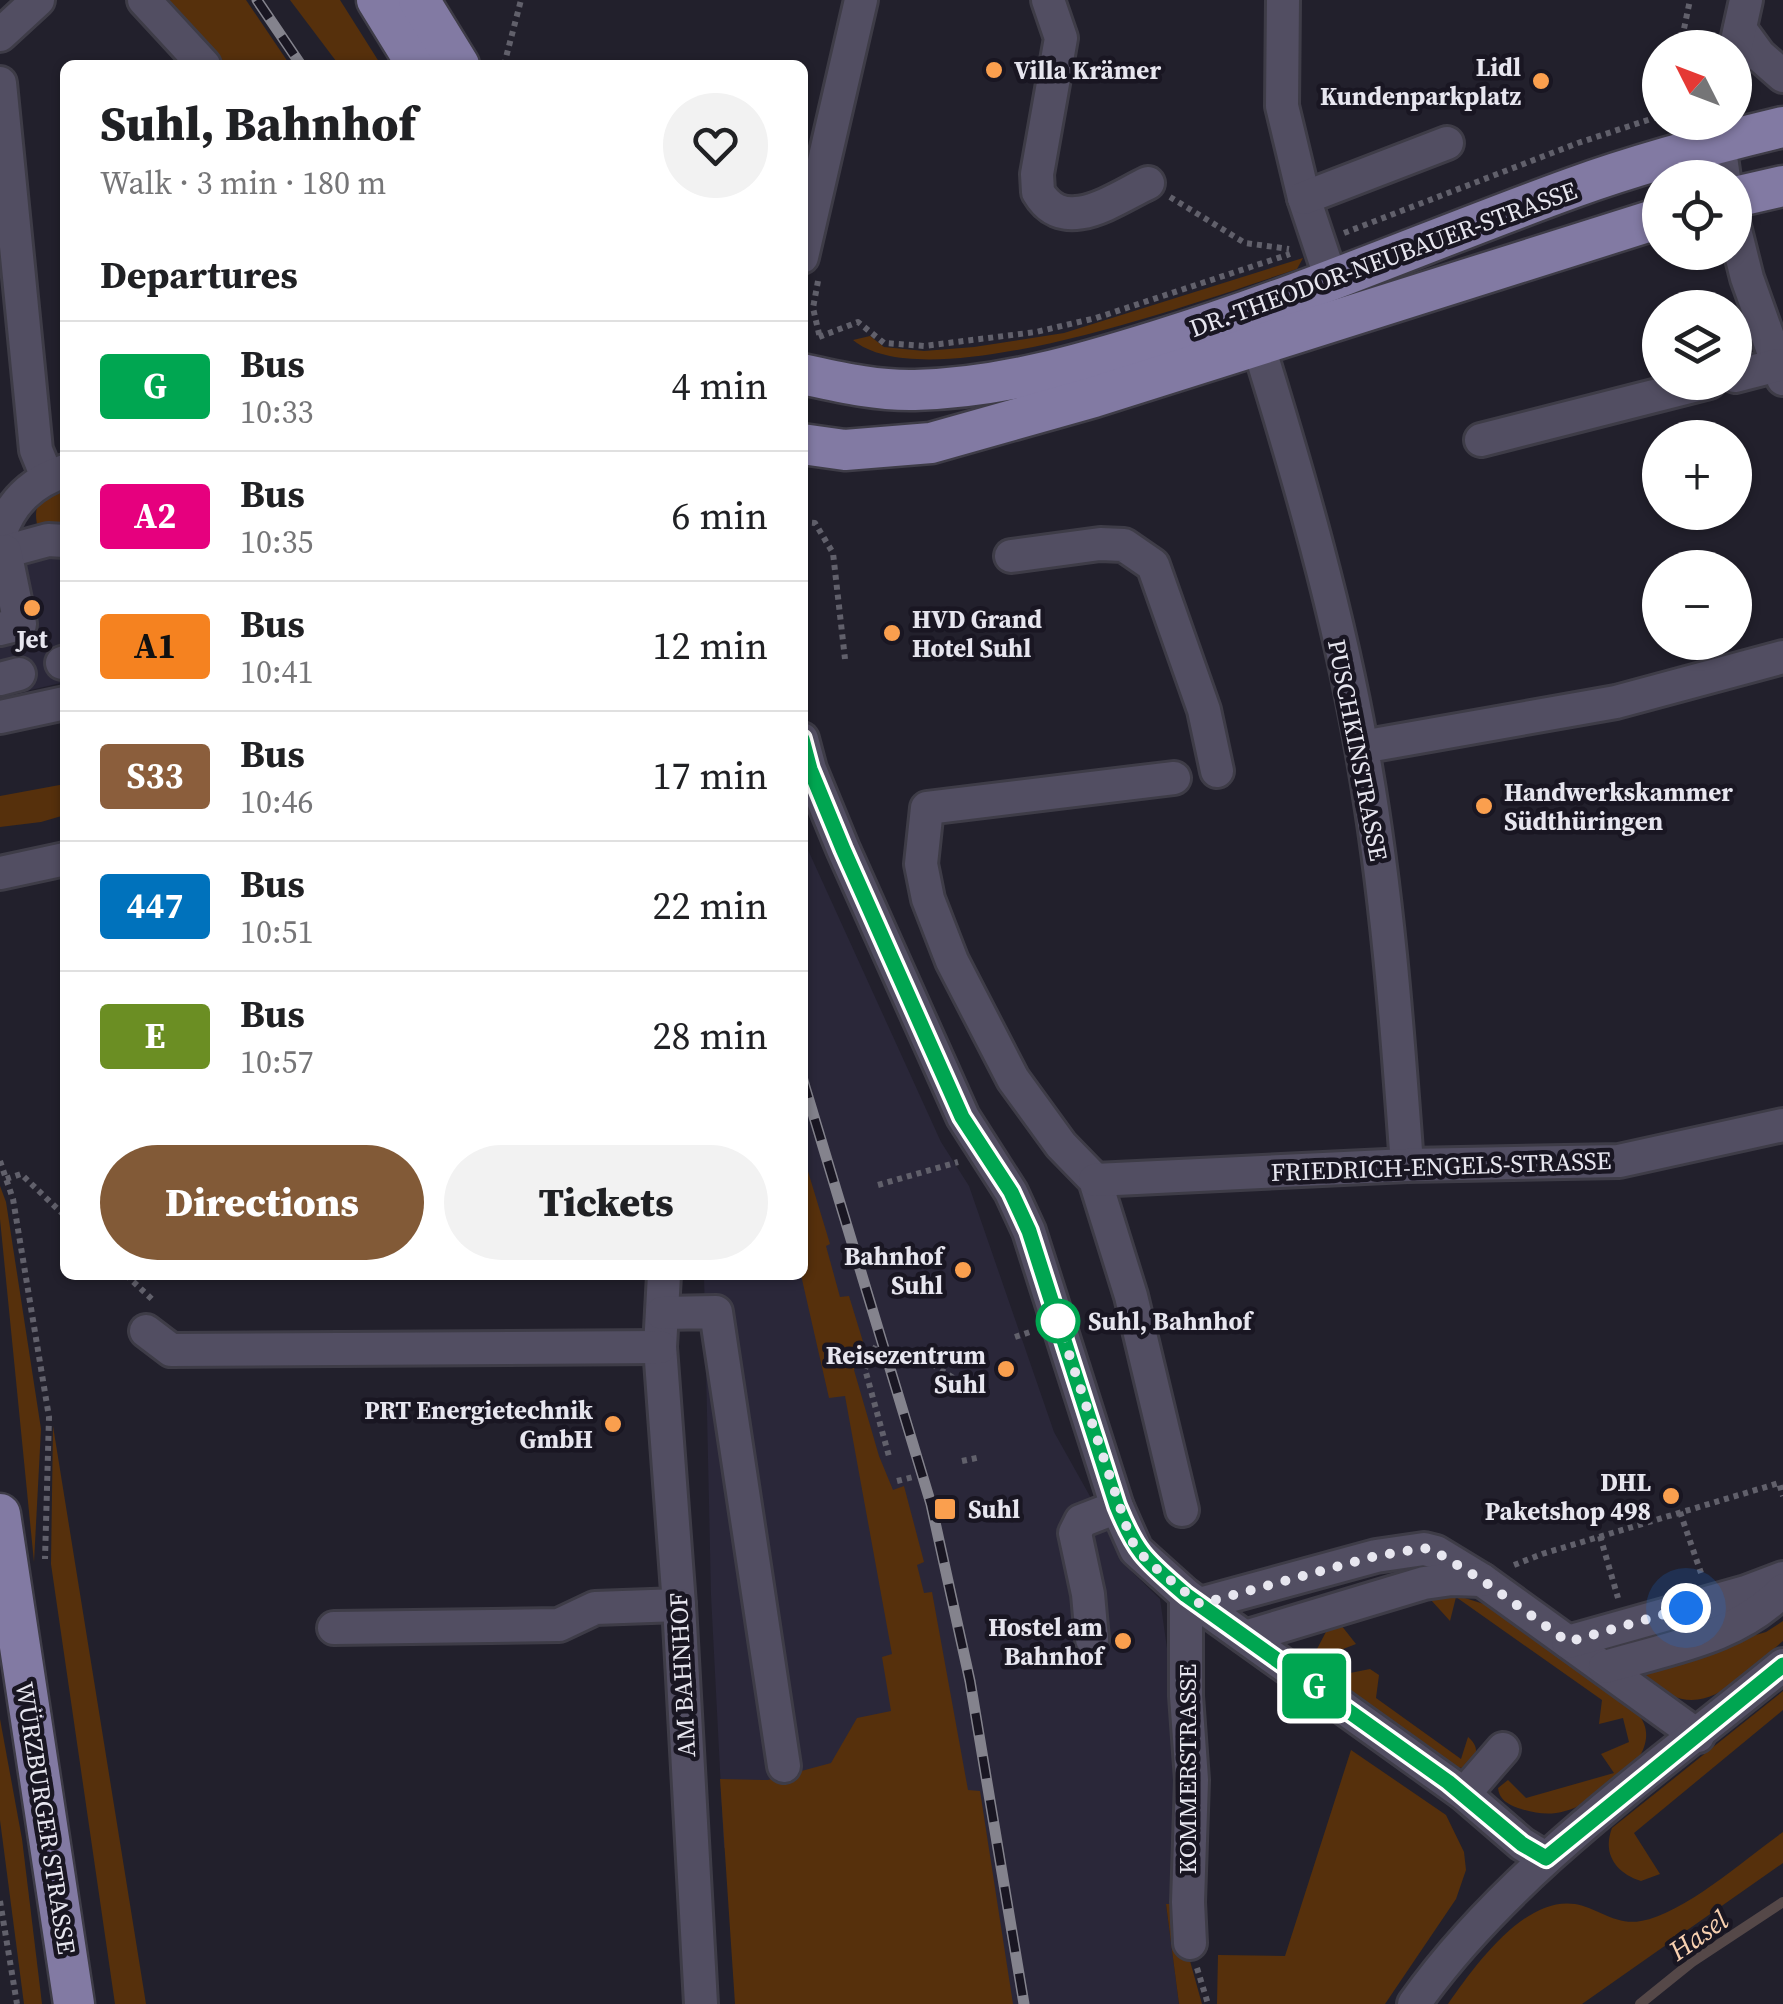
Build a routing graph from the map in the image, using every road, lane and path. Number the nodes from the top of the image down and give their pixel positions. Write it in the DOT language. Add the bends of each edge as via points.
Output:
graph roads {
  1 [pos="38,0"];
  2 [pos="144,0"];
  3 [pos="377,0"];
  4 [pos="419,0"];
  5 [pos="520,0"];
  6 [pos="860,0"];
  7 [pos="1048,0"];
  8 [pos="1283,0"];
  9 [pos="1690,0"];
  10 [pos="1740,26"];
  11 [pos="1684,30"];
  12 [pos="0,35"];
  13 [pos="199,60"];
  14 [pos="414,60"];
  15 [pos="456,60"];
  16 [pos="505,60"];
  17 [pos="1783,76"];
  18 [pos="0,83"];
  19 [pos="1642,122"];
  20 [pos="1783,127"];
  21 [pos="1447,144"];
  22 [pos="1721,148"];
  23 [pos="1148,183"];
  24 [pos="1783,186"];
  25 [pos="1752,194"];
  26 [pos="1304,198"];
  27 [pos="1642,224"];
  28 [pos="808,231"];
  29 [pos="1318,242"];
  30 [pos="1746,270"];
  31 [pos="1332,282"];
  32 [pos="820,337"];
  33 [pos="1258,344"];
  34 [pos="1780,364"];
  35 [pos="1752,371"];
  36 [pos="808,375"];
  37 [pos="1642,399"];
  38 [pos="1481,440"];
  39 [pos="808,445"];
  40 [pos="56,474"];
  41 [pos="808,522"];
  42 [pos="2,533"];
  43 [pos="60,540"];
  44 [pos="1011,556"];
  45 [pos="0,629"];
  46 [pos="1783,658"];
  47 [pos="844,659"];
  48 [pos="60,704"];
  49 [pos="0,718"];
  50 [pos="1362,747"];
  51 [pos="808,762"];
  52 [pos="1217,771"];
  53 [pos="1174,778"];
  54 [pos="60,860"];
  55 [pos="0,873"];
  56 [pos="1783,1126"];
  57 [pos="982,1150"];
  58 [pos="0,1161"];
  59 [pos="1408,1165"];
  60 [pos="6,1179"];
  61 [pos="1095,1180"];
  62 [pos="878,1185"];
  63 [pos="60,1211"];
  64 [pos="664,1280"];
  65 [pos="662,1312"];
  66 [pos="146,1331"];
  67 [pos="660,1346"];
  68 [pos="876,1346"];
  69 [pos="959,1355"];
  70 [pos="958,1381"];
  71 [pos="981,1456"];
  72 [pos="890,1460"];
  73 [pos="962,1461"];
  74 [pos="913,1477"];
  75 [pos="897,1481"];
  76 [pos="1783,1496"];
  77 [pos="1117,1506"];
  78 [pos="1182,1510"];
  79 [pos="1680,1512"];
  80 [pos="0,1514"];
  81 [pos="1600,1536"];
  82 [pos="45,1570"];
  83 [pos="1783,1578"];
  84 [pos="1482,1580"];
  85 [pos="1706,1587"];
  86 [pos="1783,1590"];
  87 [pos="1193,1600"];
  88 [pos="678,1606"];
  89 [pos="1622,1612"];
  90 [pos="334,1628"];
  91 [pos="1245,1637"];
  92 [pos="1092,1639"];
  93 [pos="1568,1642"];
  94 [pos="1783,1665"];
  95 [pos="1605,1667"];
  96 [pos="1698,1736"];
  97 [pos="1503,1749"];
  98 [pos="784,1766"];
  99 [pos="1464,1794"];
  100 [pos="1546,1858"];
  101 [pos="0,1900"];
  102 [pos="1190,1943"];
  103 [pos="17,2004"];
  104 [pos="74,2004"];
  105 [pos="700,2004"];
  106 [pos="1414,2004"];
  1 -- 12 [label="street"];
  2 -- 13 [label="street"];
  3 -- 14 [label="main road"];
  4 -- 15 [label="main road"];
  5 -- 16 [label="path"];
  6 -- 28 [label="street"];
  7 -- 23 [label="street" via="1061,38 1038,192 1050,207 1076,216"];
  8 -- 26 [label="street" via="1282,106"];
  9 -- 11 [label="path"];
  10 -- 17 [label="street"];
  18 -- 40 [label="street" via="36,450"];
  19 -- 29 [label="path"];
  20 -- 22 [label="main road, DR.-THEODOR-NEUBAUER-STRASSE"];
  21 -- 26 [label="street"];
  22 -- 31 [label="main road, DR.-THEODOR-NEUBAUER-STRASSE" via="1573,188"];
  23 -- 32 [label="path" via="1245,243 1299,250 1036,332 924,346 884,343 858,322"];
  24 -- 25 [label="main road"];
  26 -- 29 [label="street"];
  27 -- 33 [label="main road, DR.-THEODOR-NEUBAUER-STRASSE"];
  29 -- 31 [label="street"];
  30 -- 34 [label="street"];
  31 -- 36 [label="main road, DR.-THEODOR-NEUBAUER-STRASSE" via="1134,348 1003,382 914,390"];
  33 -- 39 [label="main road, DR.-THEODOR-NEUBAUER-STRASSE" via="931,443 845,450"];
  33 -- 50 [label="street, PUSCHKINSTRASSE" via="1305,496"];
  34 -- 35 [label="street"];
  37 -- 38 [label="street"];
  40 -- 42 [label="street" via="25,493"];
  41 -- 47 [label="path" via="815,523 832,553"];
  42 -- 43 [label="street"];
  42 -- 45 [label="street" via="20,624"];
  44 -- 52 [label="street" via="1124,545 1153,565 1204,710"];
  46 -- 50 [label="street" via="1616,702"];
  48 -- 49 [label="street"];
  50 -- 59 [label="street, PUSCHKINSTRASSE" via="1391,944"];
  51 -- 57 [label="street" via="906,993"];
  53 -- 61 [label="street" via="927,808 921,864 952,960 1013,1079"];
  54 -- 55 [label="street"];
  56 -- 59 [label="street, FRIEDRICH-ENGELS-STRASSE" via="1619,1161"];
  57 -- 62 [label="path"];
  57 -- 77 [label="street" via="1029,1231"];
  58 -- 60 [label="path"];
  59 -- 61 [label="street, FRIEDRICH-ENGELS-STRASSE"];
  60 -- 63 [label="path" via="21,1174"];
  60 -- 82 [label="path" via="49,1417"];
  61 -- 78 [label="street" via="1131,1296"];
  64 -- 65 [label="street, AM BAHNHOF"];
  65 -- 67 [label="street, AM BAHNHOF"];
  65 -- 98 [label="street" via="716,1312"];
  66 -- 67 [label="street" via="171,1350"];
  67 -- 88 [label="street, AM BAHNHOF"];
  68 -- 72 [label="path" via="865,1370"];
  69 -- 70 [label="path" via="932,1364"];
  71 -- 73 [label="path"];
  74 -- 75 [label="path"];
  76 -- 79 [label="path" via="1779,1483"];
  77 -- 87 [label="street" via="1136,1550"];
  77 -- 92 [label="street" via="1081,1521 1075,1533"];
  79 -- 81 [label="path"];
  79 -- 85 [label="path"];
  80 -- 104 [label="main road, WÜRZBURGER STRASSE"];
  81 -- 84 [label="path"];
  81 -- 89 [label="path"];
  83 -- 93 [label="street"];
  84 -- 87 [label="street" via="1436,1552 1407,1549"];
  84 -- 91 [label="street" via="1424,1583"];
  84 -- 93 [label="street"];
  86 -- 95 [label="street" via="1730,1630"];
  87 -- 91 [label="street"];
  87 -- 102 [label="street, KOMMERSTRASSE" via="1186,1696"];
  88 -- 90 [label="street" via="595,1608 559,1625"];
  88 -- 105 [label="street, AM BAHNHOF"];
  91 -- 99 [label="street"];
  93 -- 95 [label="street"];
  94 -- 96 [label="street"];
  95 -- 96 [label="street"];
  96 -- 100 [label="street"];
  97 -- 99 [label="street"];
  99 -- 100 [label="street"];
  100 -- 106 [label="street"];
  101 -- 103 [label="path"];
}
